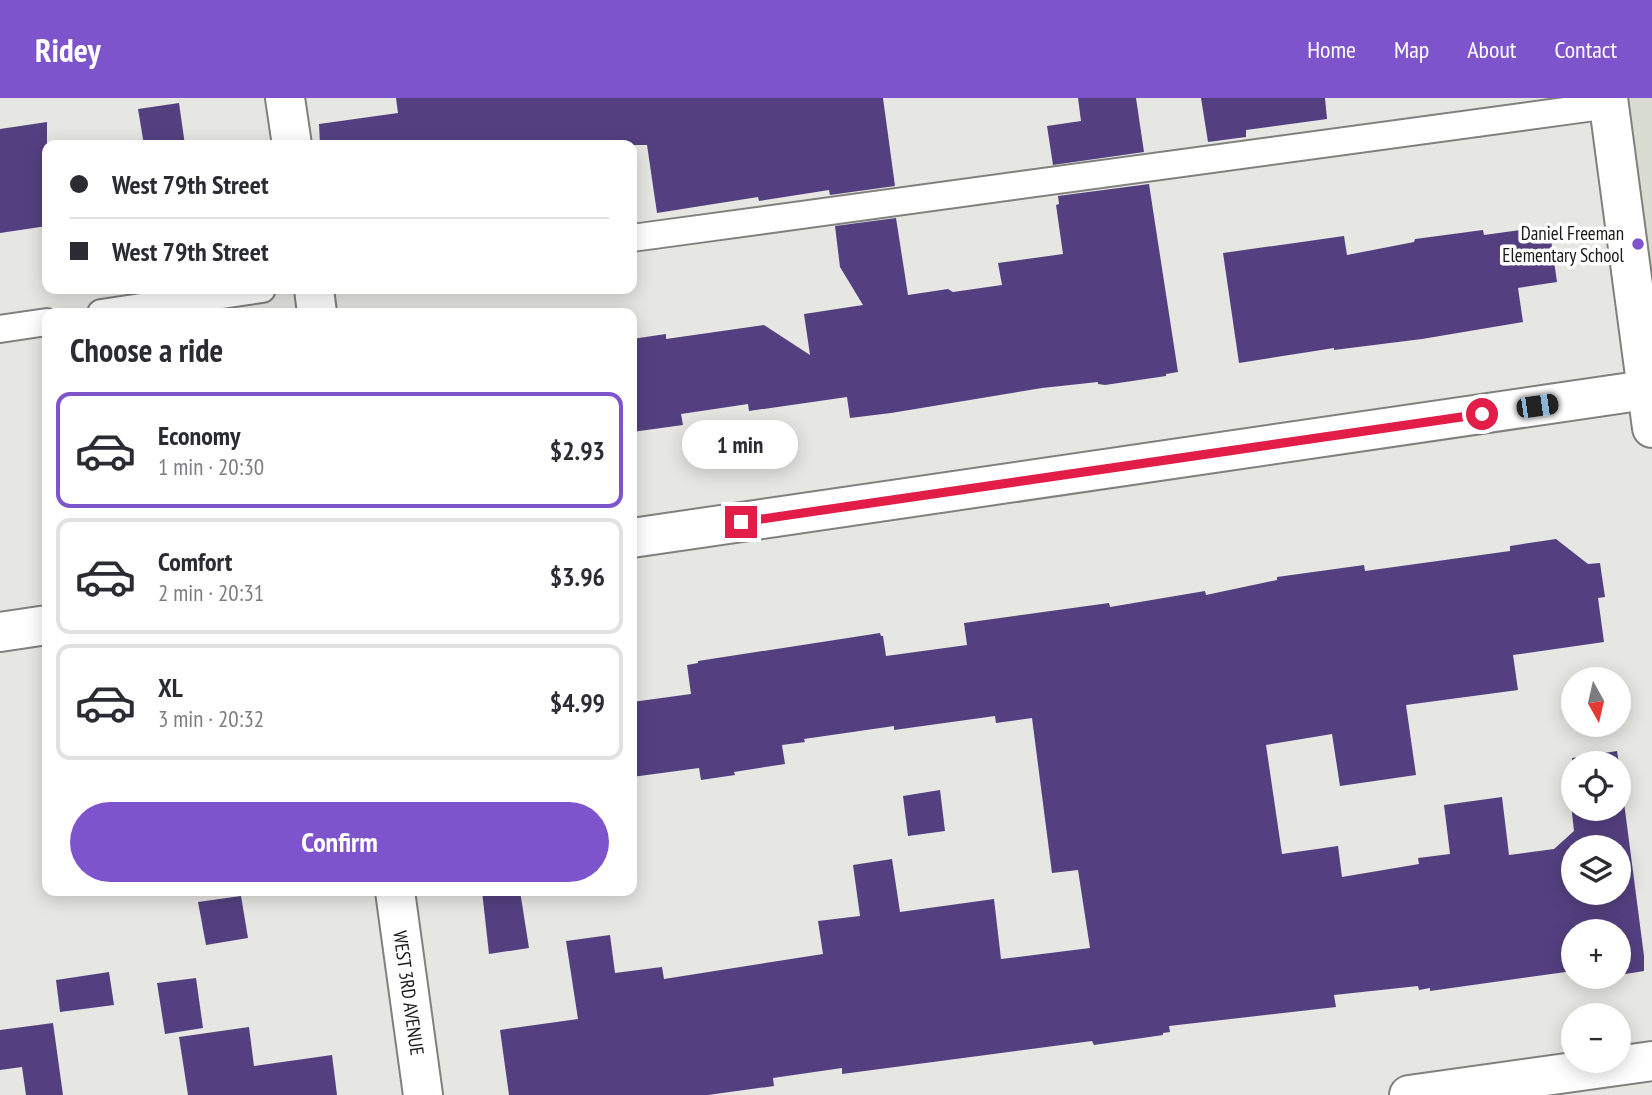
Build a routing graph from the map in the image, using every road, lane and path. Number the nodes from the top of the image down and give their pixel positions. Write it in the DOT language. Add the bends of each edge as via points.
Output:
graph roads {
  1 [pos="285,98"];
  2 [pos="1608,102"];
  3 [pos="291,140"];
  4 [pos="637,237"];
  5 [pos="228,294"];
  6 [pos="135,308"];
  7 [pos="42,322"];
  8 [pos="0,329"];
  9 [pos="1650,390"];
  10 [pos="1652,428"];
  11 [pos="637,537"];
  12 [pos="42,626"];
  13 [pos="0,632"];
  14 [pos="396,896"];
  15 [pos="1652,1060"];
  16 [pos="423,1095"];
  17 [pos="1409,1095"];
  1 -- 3 [label="street"];
  2 -- 4 [label="lane"];
  2 -- 9 [label="street"];
  5 -- 6 [label="lane"];
  7 -- 8 [label="lane"];
  9 -- 10 [label="street"];
  9 -- 11 [label="street"];
  12 -- 13 [label="street"];
  14 -- 16 [label="street, WEST 3RD AVENUE"];
  15 -- 17 [label="street"];
}
